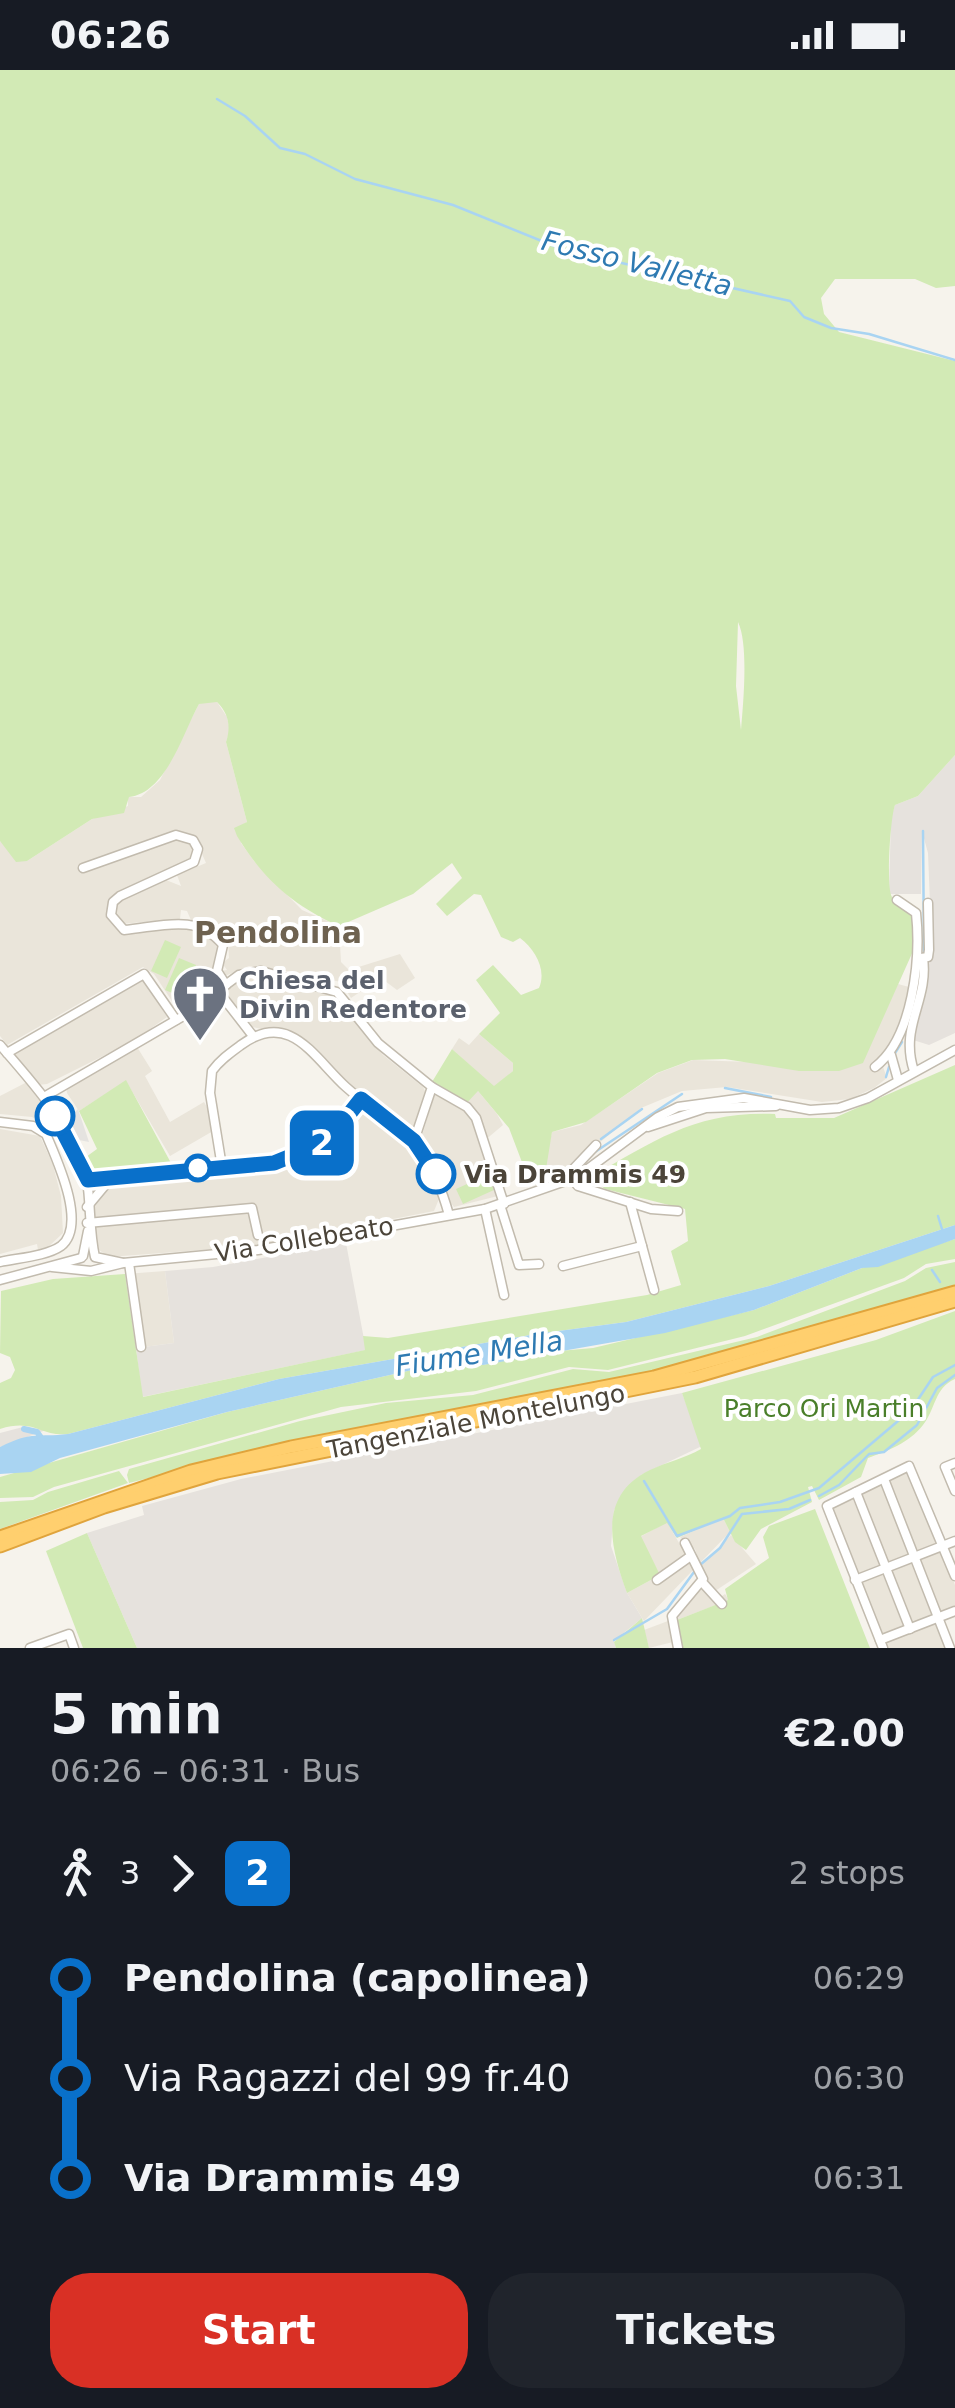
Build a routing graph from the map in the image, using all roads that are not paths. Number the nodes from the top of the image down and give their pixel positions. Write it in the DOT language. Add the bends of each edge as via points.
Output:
graph roads {
  1 [pos="83,868"];
  2 [pos="897,900"];
  3 [pos="928,903"];
  4 [pos="920,958"];
  5 [pos="222,988"];
  6 [pos="176,1020"];
  7 [pos="253,1036"];
  8 [pos="0,1045"];
  9 [pos="955,1052"];
  10 [pos="7,1053"];
  11 [pos="892,1059"];
  12 [pos="874,1068"];
  13 [pos="914,1071"];
  14 [pos="898,1080"];
  15 [pos="432,1087"];
  16 [pos="44,1096"];
  17 [pos="361,1099"];
  18 [pos="0,1122"];
  19 [pos="414,1141"];
  20 [pos="596,1145"];
  21 [pos="78,1154"];
  22 [pos="58,1163"];
  23 [pos="222,1167"];
  24 [pos="112,1177"];
  25 [pos="88,1180"];
  26 [pos="566,1180"];
  27 [pos="630,1202"];
  28 [pos="502,1204"];
  29 [pos="88,1207"];
  30 [pos="485,1209"];
  31 [pos="678,1211"];
  32 [pos="449,1215"];
  33 [pos="88,1225"];
  34 [pos="258,1235"];
  35 [pos="642,1246"];
  36 [pos="82,1257"];
  37 [pos="96,1257"];
  38 [pos="0,1262"];
  39 [pos="126,1263"];
  40 [pos="539,1264"];
  41 [pos="562,1266"];
  42 [pos="52,1267"];
  43 [pos="90,1270"];
  44 [pos="0,1280"];
  45 [pos="654,1290"];
  46 [pos="955,1292"];
  47 [pos="504,1295"];
  48 [pos="955,1301"];
  49 [pos="141,1347"];
  50 [pos="955,1463"];
  51 [pos="884,1479"];
  52 [pos="954,1487"];
  53 [pos="856,1492"];
  54 [pos="0,1536"];
  55 [pos="955,1541"];
  56 [pos="685,1543"];
  57 [pos="0,1546"];
  58 [pos="943,1546"];
  59 [pos="914,1557"];
  60 [pos="688,1558"];
  61 [pos="886,1568"];
  62 [pos="955,1576"];
  63 [pos="658,1580"];
  64 [pos="855,1580"];
  65 [pos="702,1582"];
  66 [pos="722,1604"];
  67 [pos="955,1610"];
  68 [pos="938,1617"];
  69 [pos="910,1629"];
  70 [pos="881,1644"];
  71 [pos="30,1648"];
  72 [pos="74,1648"];
  73 [pos="678,1648"];
  74 [pos="950,1648"];
  1 -- 5 [label="street" via="176,836 193,840 194,862 120,896 110,915 124,930 179,922 212,935 223,946 216,971"];
  2 -- 4 [label="street" via="916,913"];
  3 -- 4 [label="street" via="929,950"];
  4 -- 11 [label="street"];
  4 -- 13 [label="street" via="923,982 907,1042"];
  5 -- 6 [label="street"];
  5 -- 7 [label="street"];
  5 -- 15 [label="street" via="260,971 326,986 343,996 392,1056"];
  6 -- 10 [label="street" via="144,974"];
  6 -- 16 [label="street"];
  7 -- 17 [label="street" via="276,1032 303,1042"];
  7 -- 23 [label="street" via="218,1062 210,1080"];
  8 -- 10 [label="street"];
  9 -- 13 [label="street"];
  10 -- 16 [label="street"];
  11 -- 12 [label="street"];
  11 -- 14 [label="street"];
  13 -- 14 [label="street"];
  14 -- 26 [label="street" via="839,1108 706,1108 635,1133"];
  15 -- 19 [label="street"];
  15 -- 28 [label="street" via="476,1118"];
  16 -- 21 [label="street"];
  17 -- 19 [label="street"];
  17 -- 23 [label="street" via="328,1141 274,1163"];
  18 -- 22 [label="street" via="42,1129"];
  19 -- 32 [label="street" via="438,1177"];
  20 -- 26 [label="street, Via Collebeato"];
  21 -- 22 [label="street"];
  21 -- 25 [label="street"];
  22 -- 38 [label="street" via="71,1208 66,1241"];
  23 -- 24 [label="street"];
  24 -- 25 [label="street"];
  24 -- 29 [label="street"];
  25 -- 29 [label="street"];
  26 -- 27 [label="street"];
  26 -- 28 [label="street, Via Collebeato"];
  27 -- 31 [label="street"];
  27 -- 35 [label="street"];
  28 -- 30 [label="street, Via Collebeato"];
  28 -- 40 [label="street" via="519,1266"];
  29 -- 33 [label="street"];
  30 -- 32 [label="street, Via Collebeato"];
  30 -- 47 [label="street"];
  32 -- 39 [label="street, Via Collebeato" via="258,1250"];
  33 -- 34 [label="street" via="252,1208"];
  33 -- 36 [label="street"];
  33 -- 37 [label="street"];
  35 -- 41 [label="street"];
  35 -- 45 [label="street"];
  36 -- 37 [label="street, Via Collebeato"];
  36 -- 42 [label="street, Via Collebeato"];
  36 -- 43 [label="street" via="81,1266"];
  37 -- 39 [label="street, Via Collebeato"];
  37 -- 43 [label="street"];
  39 -- 43 [label="street, Via Collebeato"];
  39 -- 49 [label="street"];
  42 -- 43 [label="street, Via Collebeato"];
  42 -- 44 [label="street, Via Collebeato"];
  46 -- 54 [label="highway, Tangenziale Montelungo" via="654,1378 191,1471"];
  48 -- 57 [label="highway, Tangenziale Montelungo" via="657,1386 217,1473"];
  50 -- 52 [label="street" via="945,1467"];
  51 -- 53 [label="street"];
  51 -- 58 [label="street" via="912,1468"];
  51 -- 59 [label="street"];
  53 -- 61 [label="street"];
  53 -- 64 [label="street" via="826,1508"];
  55 -- 58 [label="street"];
  56 -- 60 [label="street"];
  58 -- 59 [label="street"];
  58 -- 62 [label="street"];
  59 -- 61 [label="street"];
  59 -- 68 [label="street"];
  60 -- 63 [label="street"];
  60 -- 65 [label="street"];
  61 -- 64 [label="street"];
  61 -- 69 [label="street"];
  64 -- 70 [label="street"];
  65 -- 66 [label="street"];
  65 -- 73 [label="street" via="672,1616"];
  67 -- 68 [label="street"];
  68 -- 69 [label="street"];
  68 -- 74 [label="street"];
  69 -- 70 [label="street"];
  71 -- 72 [label="street" via="70,1634"];
}
